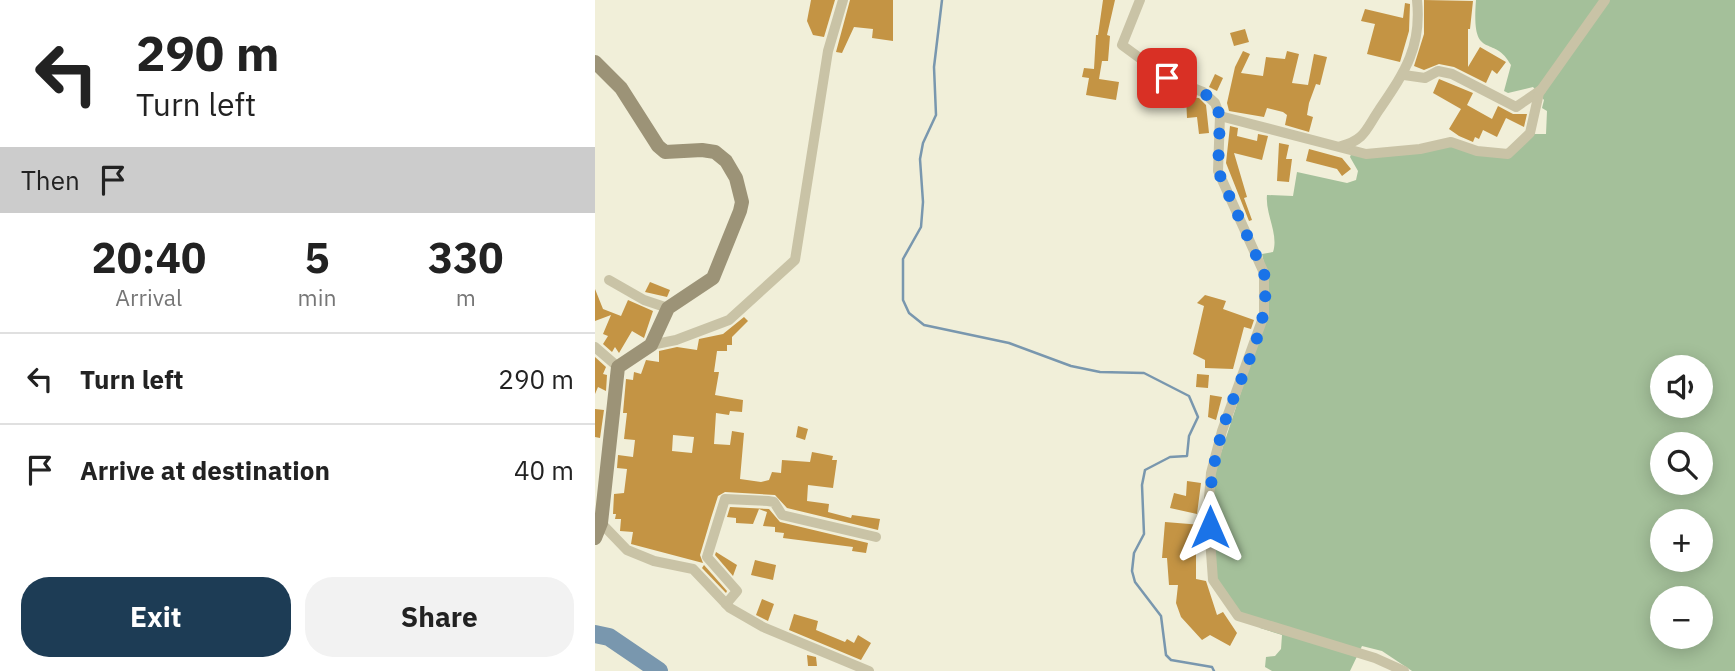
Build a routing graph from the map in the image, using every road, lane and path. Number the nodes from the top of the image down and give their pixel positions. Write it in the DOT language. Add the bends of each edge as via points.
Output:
graph roads {
  1 [pos="843,0"];
  2 [pos="1140,0"];
  3 [pos="1417,0"];
  4 [pos="1605,0"];
  5 [pos="595,62"];
  6 [pos="1404,75"];
  7 [pos="1541,90"];
  8 [pos="1220,116"];
  9 [pos="1341,146"];
  10 [pos="609,280"];
  11 [pos="668,308"];
  12 [pos="651,345"];
  13 [pos="595,347"];
  14 [pos="618,367"];
  15 [pos="601,464"];
  16 [pos="601,523"];
  17 [pos="876,537"];
  18 [pos="595,538"];
  19 [pos="726,604"];
  20 [pos="869,671"];
  21 [pos="1404,671"];
  1 -- 12 [label="street" via="828,51 795,260 729,320"];
  2 -- 8 [label="street" via="1122,45 1167,78 1211,98"];
  3 -- 6 [label="street" via="1416,37"];
  4 -- 7 [label="street"];
  5 -- 11 [label="street" via="621,88 665,152 715,152 736,178 740,211 713,278"];
  6 -- 7 [label="street" via="1452,74 1516,107"];
  6 -- 9 [label="street" via="1361,138"];
  7 -- 9 [label="street" via="1530,133 1508,154 1451,142 1366,154"];
  8 -- 9 [label="street"];
  8 -- 21 [label="street" via="1218,171 1264,273 1266,297 1211,473 1213,580 1238,616"];
  10 -- 11 [label="street"];
  11 -- 12 [label="street"];
  12 -- 14 [label="street"];
  13 -- 14 [label="street"];
  14 -- 15 [label="street"];
  15 -- 16 [label="street"];
  16 -- 18 [label="street"];
  16 -- 19 [label="street" via="627,550 693,569"];
  17 -- 19 [label="street" via="782,515 774,502 725,499 707,558 737,591"];
  19 -- 20 [label="street" via="763,627"];
}
